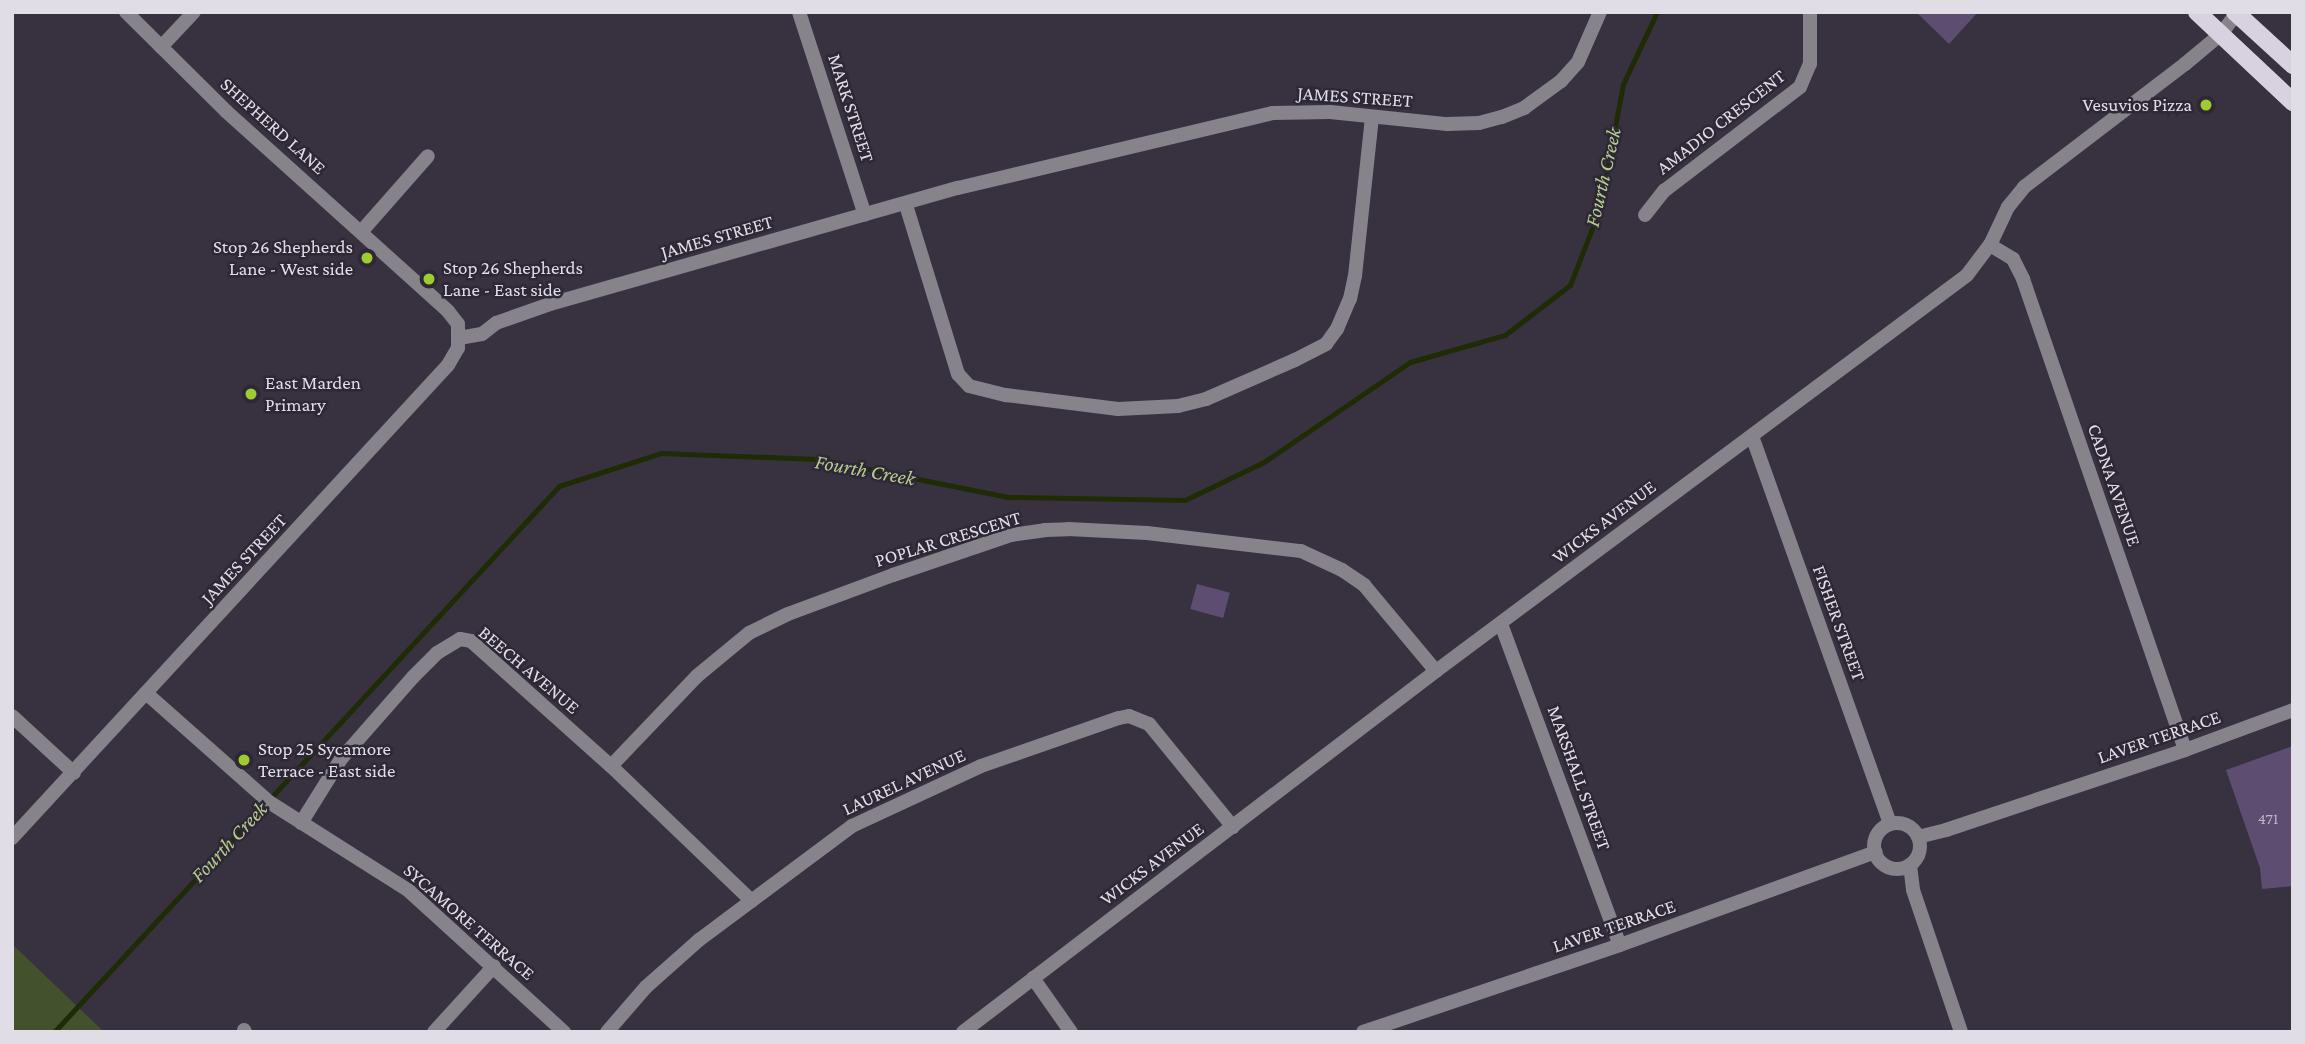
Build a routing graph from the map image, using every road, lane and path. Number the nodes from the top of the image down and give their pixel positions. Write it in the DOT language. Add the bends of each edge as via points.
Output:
graph roads {
  1 [pos="126,12"];
  2 [pos="194,12"];
  3 [pos="799,12"];
  4 [pos="1600,12"];
  5 [pos="1811,12"];
  6 [pos="2197,12"];
  7 [pos="2235,13"];
  8 [pos="2221,34"];
  9 [pos="161,47"];
  10 [pos="2293,65"];
  11 [pos="2293,102"];
  12 [pos="1371,117"];
  13 [pos="428,156"];
  14 [pos="906,205"];
  15 [pos="865,215"];
  16 [pos="1645,215"];
  17 [pos="361,232"];
  18 [pos="1990,245"];
  19 [pos="459,338"];
  20 [pos="1752,436"];
  21 [pos="1502,624"];
  22 [pos="1436,671"];
  23 [pos="146,693"];
  24 [pos="2293,710"];
  25 [pos="12,716"];
  26 [pos="2185,750"];
  27 [pos="611,766"];
  28 [pos="74,773"];
  29 [pos="300,823"];
  30 [pos="1890,824"];
  31 [pos="1233,827"];
  32 [pos="1918,837"];
  33 [pos="12,838"];
  34 [pos="1876,852"];
  35 [pos="1910,865"];
  36 [pos="752,901"];
  37 [pos="1620,945"];
  38 [pos="494,966"];
  39 [pos="1033,978"];
  40 [pos="434,1032"];
  41 [pos="564,1032"];
  42 [pos="607,1032"];
  43 [pos="963,1032"];
  44 [pos="1070,1032"];
  45 [pos="1363,1032"];
  46 [pos="1961,1032"];
  1 -- 9 [label="street, SHEPHERD LANE"];
  2 -- 9 [label="street"];
  3 -- 15 [label="street, MARK STREET"];
  4 -- 12 [label="street, JAMES STREET" via="1578,62 1524,108 1479,123"];
  5 -- 16 [label="street, AMADIO CRESCENT" via="1810,64 1800,87 1664,191"];
  6 -- 8 [label="main road"];
  7 -- 8 [label="street, WICKS AVENUE"];
  7 -- 10 [label="main road"];
  8 -- 11 [label="main road"];
  8 -- 18 [label="street, WICKS AVENUE" via="2024,187"];
  9 -- 17 [label="street, SHEPHERD LANE"];
  12 -- 14 [label="street, JAMES STREET" via="1297,110 1273,113 958,188"];
  12 -- 14 [label="street" via="1355,275 1337,328 1326,344 1295,360 1206,399 1178,406 1118,409 969,386 958,374"];
  13 -- 17 [label="street"];
  14 -- 15 [label="street, JAMES STREET"];
  15 -- 19 [label="street, JAMES STREET" via="550,304 496,323 482,334"];
  17 -- 19 [label="street, SHEPHERD LANE" via="448,311 458,324"];
  18 -- 20 [label="street, WICKS AVENUE" via="1967,275"];
  18 -- 26 [label="street, CADNA AVENUE" via="2013,259 2023,279"];
  19 -- 23 [label="street, JAMES STREET" via="457,355 449,365"];
  20 -- 21 [label="street, WICKS AVENUE"];
  20 -- 30 [label="street, FISHER STREET"];
  21 -- 22 [label="street, WICKS AVENUE"];
  21 -- 37 [label="street, MARSHALL STREET"];
  22 -- 27 [label="street, POPLAR CRESCENT" via="1364,585 1342,569 1301,551 1147,533 1045,530 1011,535 893,575 749,633 696,676"];
  22 -- 31 [label="street, WICKS AVENUE"];
  23 -- 28 [label="street, JAMES STREET"];
  23 -- 29 [label="street, SYCAMORE TERRACE"];
  24 -- 26 [label="street, LAVER TERRACE"];
  25 -- 28 [label="street"];
  26 -- 32 [label="street, LAVER TERRACE"];
  27 -- 29 [label="street, BEECH AVENUE" via="471,641 460,639 437,653 413,677 341,760"];
  27 -- 36 [label="street, BEECH AVENUE"];
  28 -- 33 [label="street, JAMES STREET"];
  29 -- 38 [label="street, SYCAMORE TERRACE" via="409,891"];
  30 -- 32 [label="street" via="1906,824"];
  30 -- 34 [label="street" via="1879,832"];
  31 -- 36 [label="street, LAUREL AVENUE" via="1149,724 1129,716 981,766 852,826"];
  31 -- 39 [label="street, WICKS AVENUE"];
  32 -- 35 [label="street" via="1920,849"];
  34 -- 35 [label="street" via="1891,868"];
  34 -- 37 [label="street, LAVER TERRACE"];
  35 -- 46 [label="street" via="1913,890"];
  36 -- 42 [label="street, LAUREL AVENUE" via="664,971"];
  37 -- 45 [label="street, LAVER TERRACE"];
  38 -- 40 [label="street"];
  38 -- 41 [label="street, SYCAMORE TERRACE"];
  39 -- 43 [label="street, WICKS AVENUE"];
  39 -- 44 [label="street"];
}
